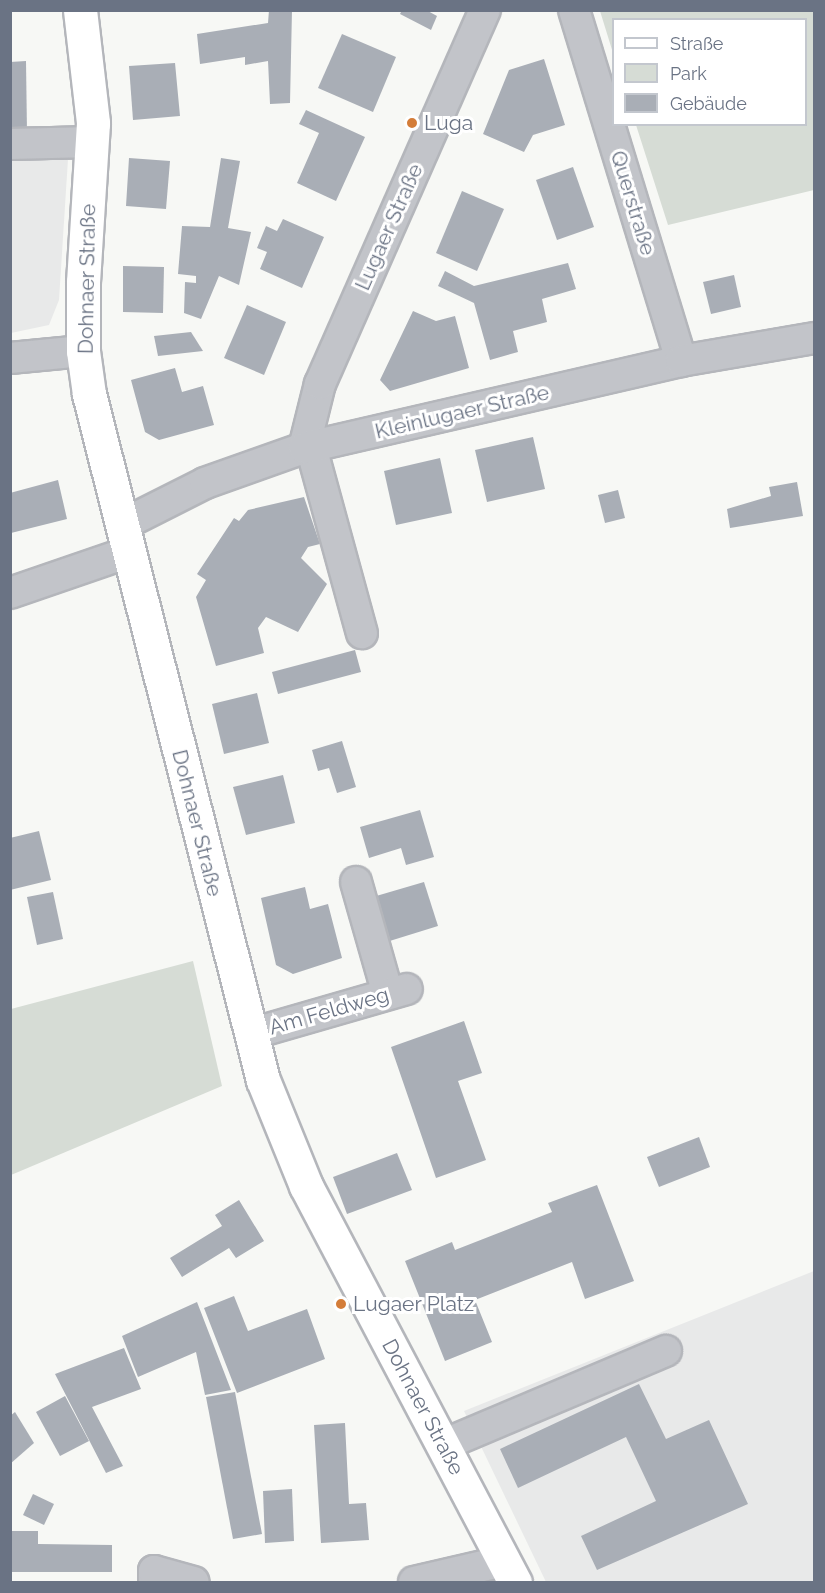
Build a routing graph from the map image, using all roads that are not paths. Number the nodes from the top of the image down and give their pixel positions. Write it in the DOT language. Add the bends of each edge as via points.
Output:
graph roads {
  1 [pos="80,10"];
  2 [pos="485,10"];
  3 [pos="574,10"];
  4 [pos="92,142"];
  5 [pos="10,144"];
  6 [pos="814,338"];
  7 [pos="82,351"];
  8 [pos="10,358"];
  9 [pos="681,361"];
  10 [pos="307,448"];
  11 [pos="125,539"];
  12 [pos="10,593"];
  13 [pos="362,633"];
  14 [pos="356,882"];
  15 [pos="251,1034"];
  16 [pos="666,1350"];
  17 [pos="443,1445"];
  18 [pos="510,1571"];
  19 [pos="154,1582"];
  20 [pos="194,1582"];
  21 [pos="415,1582"];
  1 -- 4 [label="main road, Dohnaer Straße" via="89,65"];
  2 -- 10 [label="street, Lugaer Straße" via="320,384"];
  3 -- 9 [label="street, Querstraße"];
  4 -- 5 [label="street"];
  4 -- 7 [label="main road, Dohnaer Straße"];
  6 -- 9 [label="street, Kleinlugaer Straße"];
  7 -- 8 [label="street"];
  7 -- 11 [label="main road, Dohnaer Straße"];
  9 -- 10 [label="street, Kleinlugaer Straße"];
  10 -- 11 [label="street, Kleinlugaer Straße" via="205,483"];
  10 -- 13 [label="street"];
  11 -- 12 [label="street, Kleinlugaer Straße"];
  11 -- 15 [label="main road, Dohnaer Straße"];
  14 -- 15 [label="street, Am Feldweg" via="397,992"];
  15 -- 17 [label="main road, Dohnaer Straße" via="282,1134"];
  16 -- 17 [label="street"];
  17 -- 18 [label="main road, Dohnaer Straße"];
  18 -- 21 [label="street"];
  19 -- 20 [label="street" via="154,1571"];
}
